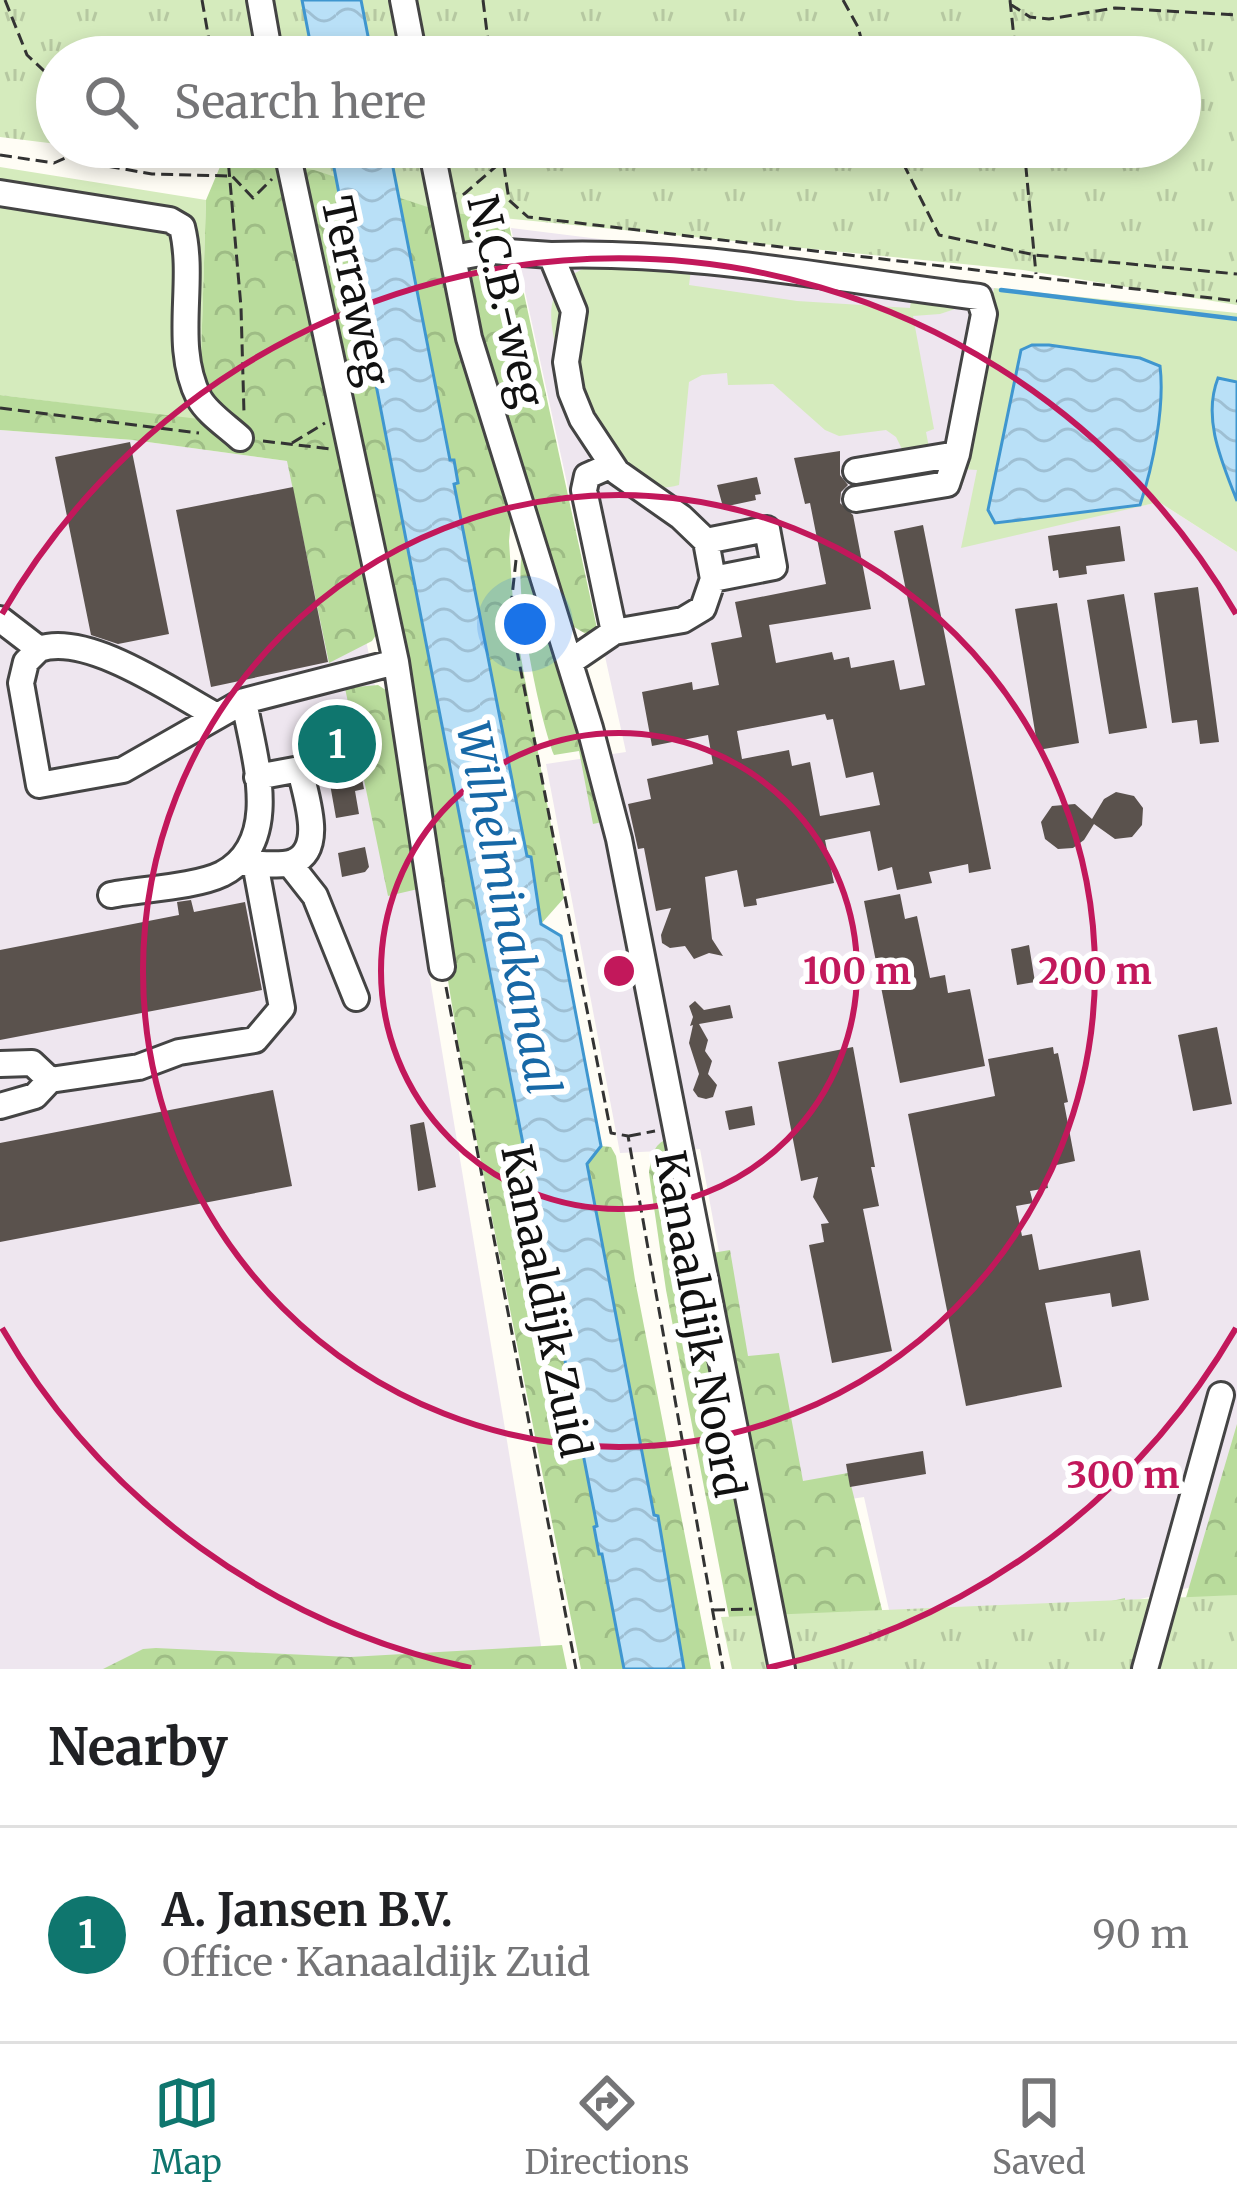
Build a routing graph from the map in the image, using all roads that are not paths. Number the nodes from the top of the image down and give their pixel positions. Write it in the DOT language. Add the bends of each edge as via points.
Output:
graph roads {
  1 [pos="260,0"];
  2 [pos="403,0"];
  3 [pos="266,36"];
  4 [pos="410,36"];
  5 [pos="290,168"];
  6 [pos="435,168"];
  7 [pos="0,193"];
  8 [pos="551,255"];
  9 [pos="453,258"];
  10 [pos="243,431"];
  11 [pos="957,454"];
  12 [pos="612,465"];
  13 [pos="856,471"];
  14 [pos="508,472"];
  15 [pos="856,499"];
  16 [pos="706,541"];
  17 [pos="712,579"];
  18 [pos="0,619"];
  19 [pos="614,632"];
  20 [pos="39,649"];
  21 [pos="396,662"];
  22 [pos="570,662"];
  23 [pos="244,701"];
  24 [pos="215,715"];
  25 [pos="257,777"];
  26 [pos="247,863"];
  27 [pos="290,863"];
  28 [pos="111,895"];
  29 [pos="442,967"];
  30 [pos="356,998"];
  31 [pos="0,1064"];
  32 [pos="50,1080"];
  33 [pos="0,1106"];
  34 [pos="1222,1395"];
  35 [pos="782,1669"];
  36 [pos="1145,1669"];
  1 -- 3 [label="street"];
  2 -- 4 [label="street"];
  5 -- 21 [label="street, Terraweg"];
  6 -- 9 [label="street, N.C.B.-weg"];
  7 -- 10 [label="street" via="182,227 192,376 201,402"];
  8 -- 9 [label="street"];
  8 -- 11 [label="street" via="601,253 979,297 983,314"];
  8 -- 12 [label="street" via="574,311 566,362 571,392"];
  9 -- 14 [label="street, N.C.B.-weg"];
  11 -- 13 [label="street"];
  11 -- 15 [label="street" via="947,484"];
  12 -- 16 [label="street"];
  12 -- 19 [label="street" via="587,476 584,490"];
  14 -- 22 [label="street, Kanaaldijk Noord"];
  16 -- 17 [label="street"];
  16 -- 17 [label="street" via="767,529 774,567"];
  17 -- 19 [label="street" via="703,608 683,620"];
  18 -- 20 [label="street"];
  19 -- 22 [label="street"];
  20 -- 24 [label="street" via="67,645 122,664"];
  20 -- 24 [label="street" via="21,683 39,784 123,770"];
  21 -- 23 [label="street"];
  21 -- 29 [label="street"];
  22 -- 35 [label="street, Kanaaldijk Noord" via="620,839"];
  23 -- 24 [label="street"];
  23 -- 25 [label="street"];
  25 -- 26 [label="street" via="261,799"];
  25 -- 27 [label="street" via="300,770 312,835"];
  26 -- 27 [label="street"];
  26 -- 28 [label="street" via="218,876"];
  26 -- 32 [label="street" via="282,1008 255,1040"];
  27 -- 30 [label="street" via="315,896"];
  31 -- 32 [label="street" via="32,1063"];
  32 -- 33 [label="street" via="35,1096"];
  34 -- 36 [label="street"];
}
